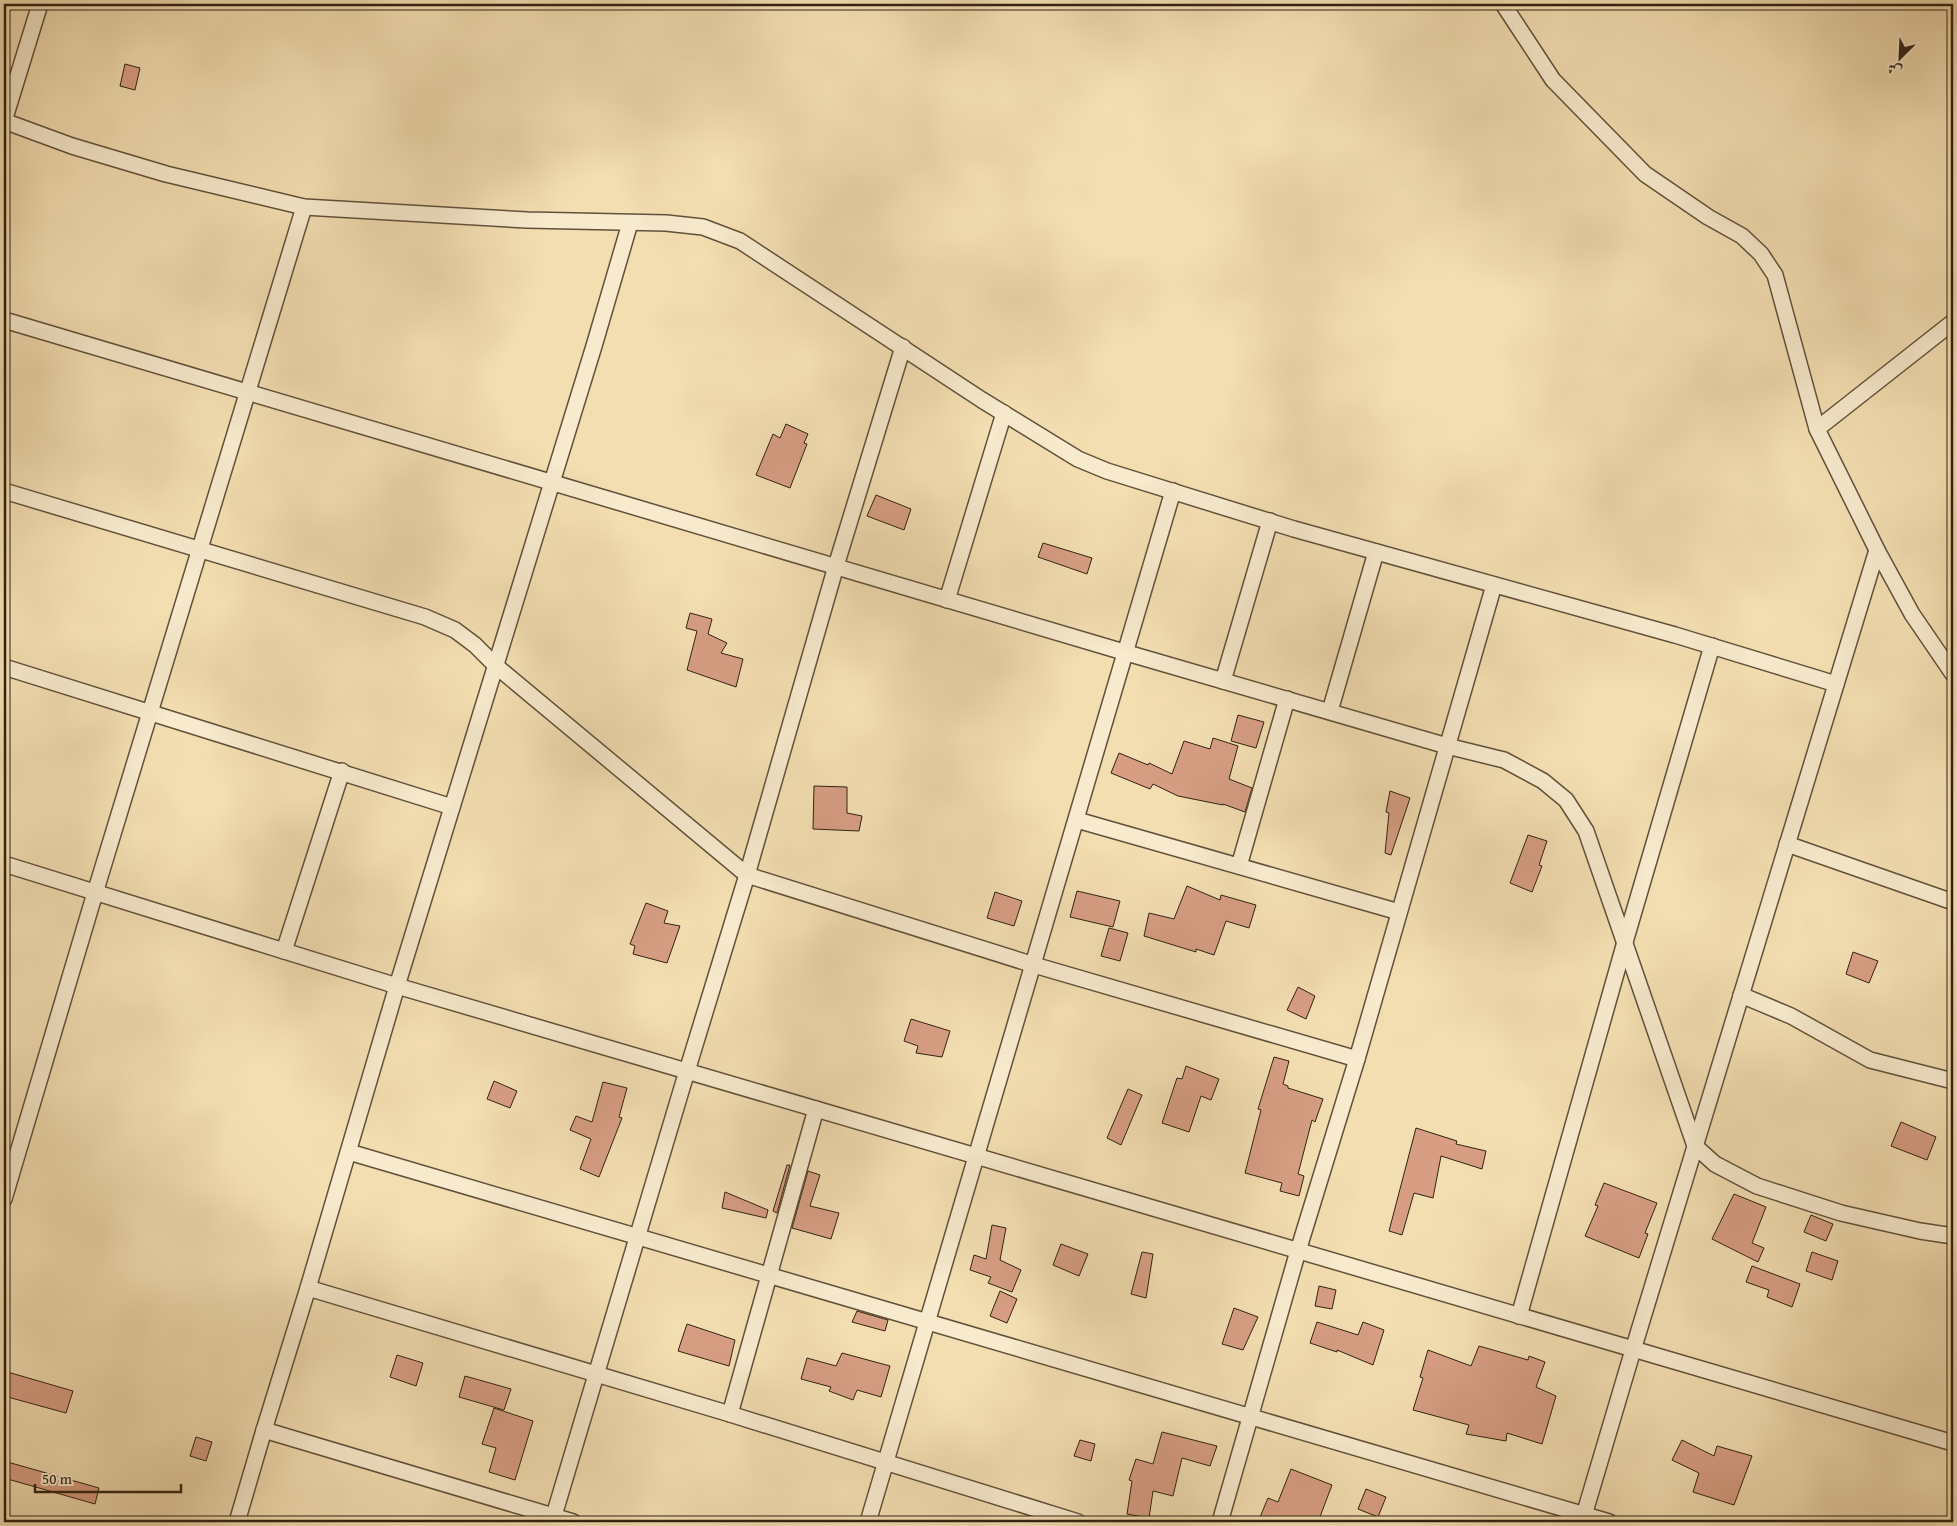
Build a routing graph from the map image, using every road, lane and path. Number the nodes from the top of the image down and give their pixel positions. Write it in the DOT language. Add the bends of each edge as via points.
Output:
graph roads {
  1 [pos="40,4"];
  2 [pos="1503,4"];
  3 [pos="4,121"];
  4 [pos="304,207"];
  5 [pos="630,223"];
  6 [pos="4,320"];
  7 [pos="1953,322"];
  8 [pos="903,348"];
  9 [pos="248,393"];
  10 [pos="1004,414"];
  11 [pos="1817,429"];
  12 [pos="552,482"];
  13 [pos="4,491"];
  14 [pos="1173,491"];
  15 [pos="1270,521"];
  16 [pos="200,550"];
  17 [pos="1877,550"];
  18 [pos="1376,552"];
  19 [pos="836,566"];
  20 [pos="1494,584"];
  21 [pos="947,600"];
  22 [pos="1712,646"];
  23 [pos="1127,653"];
  24 [pos="496,666"];
  25 [pos="4,667"];
  26 [pos="1953,674"];
  27 [pos="1223,681"];
  28 [pos="1836,684"];
  29 [pos="1287,699"];
  30 [pos="150,712"];
  31 [pos="1330,712"];
  32 [pos="1447,746"];
  33 [pos="342,771"];
  34 [pos="452,807"];
  35 [pos="1077,820"];
  36 [pos="1787,844"];
  37 [pos="4,864"];
  38 [pos="1239,866"];
  39 [pos="747,875"];
  40 [pos="95,893"];
  41 [pos="1953,902"];
  42 [pos="1399,912"];
  43 [pos="1625,942"];
  44 [pos="284,951"];
  45 [pos="1034,965"];
  46 [pos="397,986"];
  47 [pos="1741,995"];
  48 [pos="1357,1059"];
  49 [pos="687,1070"];
  50 [pos="1953,1081"];
  51 [pos="816,1109"];
  52 [pos="1695,1146"];
  53 [pos="349,1152"];
  54 [pos="977,1157"];
  55 [pos="4,1199"];
  56 [pos="637,1236"];
  57 [pos="1953,1236"];
  58 [pos="1298,1251"];
  59 [pos="769,1275"];
  60 [pos="308,1288"];
  61 [pos="1519,1316"];
  62 [pos="928,1322"];
  63 [pos="1633,1350"];
  64 [pos="596,1375"];
  65 [pos="730,1414"];
  66 [pos="1251,1417"];
  67 [pos="264,1430"];
  68 [pos="1953,1443"];
  69 [pos="884,1463"];
  70 [pos="1584,1519"];
  71 [pos="553,1520"];
  72 [pos="237,1522"];
  73 [pos="573,1522"];
  74 [pos="868,1522"];
  75 [pos="1078,1522"];
  76 [pos="1220,1522"];
  77 [pos="1609,1522"];
  1 -- 3 [label="street"];
  2 -- 11 [label="street" via="1553,80 1645,174 1742,236 1761,254 1775,275"];
  3 -- 4 [label="street" via="72,146 166,174"];
  4 -- 5 [label="street"];
  4 -- 9 [label="street"];
  5 -- 8 [label="street" via="703,227 740,241"];
  5 -- 12 [label="street"];
  6 -- 9 [label="street"];
  7 -- 11 [label="street"];
  8 -- 10 [label="street"];
  8 -- 19 [label="street"];
  9 -- 12 [label="street"];
  9 -- 16 [label="street"];
  10 -- 14 [label="street" via="1078,459"];
  10 -- 21 [label="street"];
  11 -- 17 [label="street"];
  12 -- 19 [label="street"];
  12 -- 24 [label="street"];
  13 -- 16 [label="street"];
  14 -- 15 [label="street"];
  14 -- 23 [label="street"];
  15 -- 18 [label="street"];
  15 -- 27 [label="street"];
  16 -- 24 [label="street" via="425,618 455,630"];
  16 -- 30 [label="street"];
  17 -- 26 [label="street" via="1912,614"];
  17 -- 28 [label="street"];
  18 -- 20 [label="street"];
  18 -- 31 [label="street"];
  19 -- 21 [label="street"];
  19 -- 39 [label="street"];
  20 -- 22 [label="street"];
  20 -- 32 [label="street"];
  21 -- 23 [label="street"];
  22 -- 28 [label="street"];
  22 -- 43 [label="street"];
  23 -- 27 [label="street"];
  23 -- 35 [label="street"];
  24 -- 34 [label="street"];
  24 -- 39 [label="street"];
  25 -- 30 [label="street"];
  27 -- 29 [label="street"];
  28 -- 36 [label="street"];
  29 -- 31 [label="street"];
  29 -- 38 [label="street"];
  30 -- 33 [label="street"];
  30 -- 40 [label="street"];
  31 -- 32 [label="street"];
  32 -- 42 [label="street"];
  32 -- 43 [label="street" via="1504,760 1543,781 1566,800 1586,831"];
  33 -- 34 [label="street"];
  33 -- 44 [label="street"];
  34 -- 46 [label="street"];
  35 -- 38 [label="street"];
  35 -- 45 [label="street"];
  36 -- 41 [label="street"];
  36 -- 47 [label="street"];
  37 -- 40 [label="street"];
  38 -- 42 [label="street"];
  39 -- 45 [label="street"];
  39 -- 49 [label="street"];
  40 -- 44 [label="street"];
  40 -- 55 [label="street"];
  42 -- 48 [label="street"];
  43 -- 52 [label="street"];
  43 -- 61 [label="street"];
  44 -- 46 [label="street"];
  45 -- 48 [label="street"];
  45 -- 54 [label="street"];
  46 -- 49 [label="street"];
  46 -- 53 [label="street"];
  47 -- 50 [label="street" via="1791,1016 1870,1060"];
  47 -- 52 [label="street"];
  48 -- 58 [label="street"];
  49 -- 51 [label="street"];
  49 -- 56 [label="street"];
  51 -- 54 [label="street"];
  51 -- 59 [label="street"];
  52 -- 57 [label="street" via="1714,1164 1757,1186 1841,1213"];
  52 -- 63 [label="street"];
  53 -- 56 [label="street"];
  53 -- 60 [label="street"];
  54 -- 58 [label="street"];
  54 -- 62 [label="street"];
  56 -- 59 [label="street"];
  56 -- 64 [label="street"];
  58 -- 61 [label="street"];
  58 -- 66 [label="street"];
  59 -- 62 [label="street"];
  59 -- 65 [label="street"];
  60 -- 64 [label="street"];
  60 -- 67 [label="street"];
  61 -- 63 [label="street"];
  62 -- 66 [label="street"];
  62 -- 69 [label="street"];
  63 -- 68 [label="street"];
  63 -- 70 [label="street"];
  64 -- 65 [label="street"];
  64 -- 71 [label="street"];
  65 -- 69 [label="street"];
  66 -- 70 [label="street"];
  66 -- 76 [label="street"];
  67 -- 71 [label="street"];
  67 -- 72 [label="street"];
  69 -- 74 [label="street"];
  69 -- 75 [label="street"];
  70 -- 77 [label="street"];
  71 -- 73 [label="street"];
}
